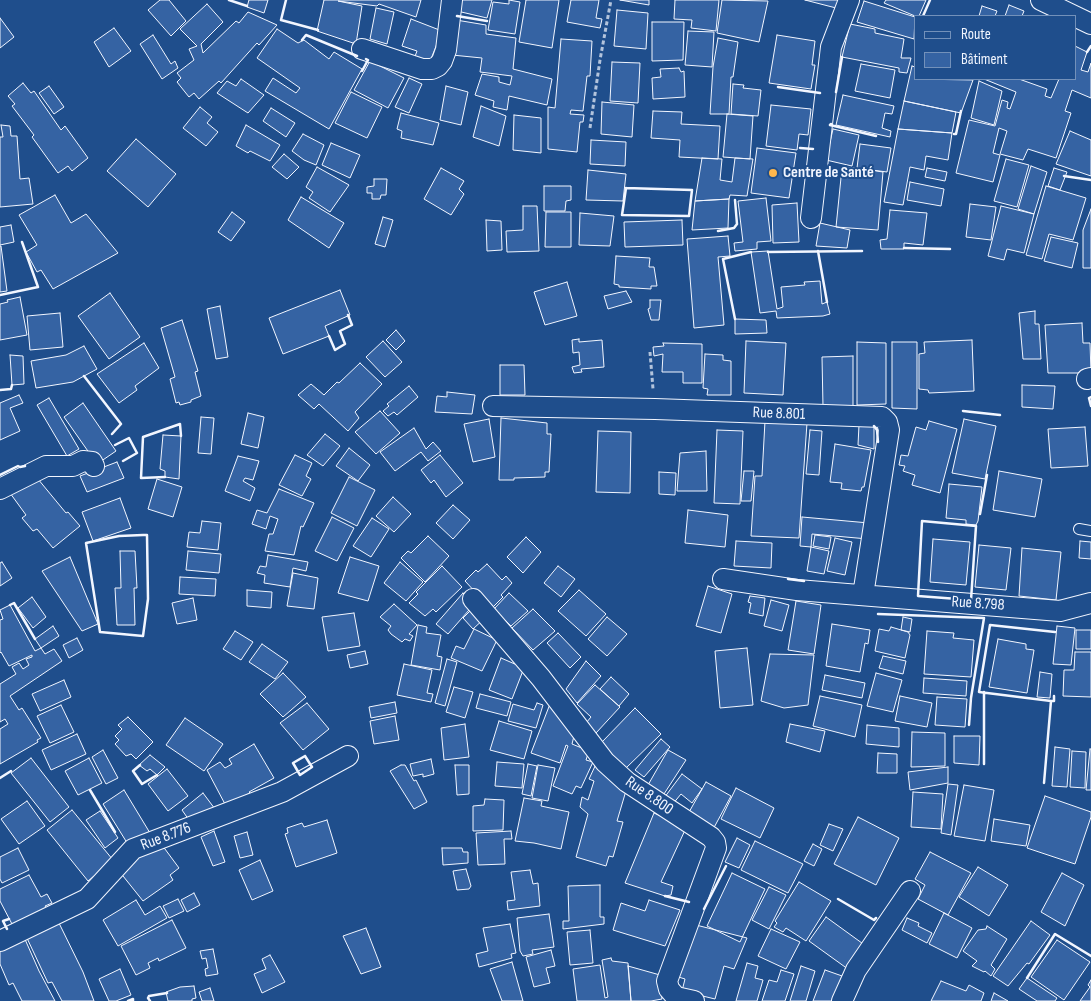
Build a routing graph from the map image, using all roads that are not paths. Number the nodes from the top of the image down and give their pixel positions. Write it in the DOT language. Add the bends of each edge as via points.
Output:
graph roads {
  1 [pos="452,0"];
  2 [pos="849,0"];
  3 [pos="1041,0"];
  4 [pos="1072,15"];
  5 [pos="1076,17"];
  6 [pos="1091,24"];
  7 [pos="362,49"];
  8 [pos="811,218"];
  9 [pos="493,406"];
  10 [pos="94,466"];
  11 [pos="0,489"];
  12 [pos="1079,529"];
  13 [pos="1091,531"];
  14 [pos="723,579"];
  15 [pos="863,595"];
  16 [pos="472,598"];
  17 [pos="1091,603"];
  18 [pos="348,756"];
  19 [pos="910,891"];
  20 [pos="0,941"];
  21 [pos="694,1001"];
  22 [pos="842,1001"];
  1 -- 7 [label="street" via="446,50 438,66 422,69"];
  2 -- 8 [label="street" via="832,47"];
  3 -- 4 [label="street"];
  5 -- 6 [label="street"];
  9 -- 15 [label="street, Rue 8.801" via="882,417 889,430"];
  10 -- 11 [label="street" via="92,462 83,461 73,466 46,466"];
  12 -- 13 [label="lane"];
  14 -- 15 [label="street, Rue 8.798" via="797,590"];
  15 -- 17 [label="street, Rue 8.798" via="1060,611"];
  16 -- 21 [label="street, Rue 8.800" via="541,678 605,762 634,787 715,842 716,848 666,981 676,997"];
  18 -- 20 [label="street, Rue 8.776" via="282,792 133,849 86,899"];
  19 -- 22 [label="street" via="856,970"];
}
